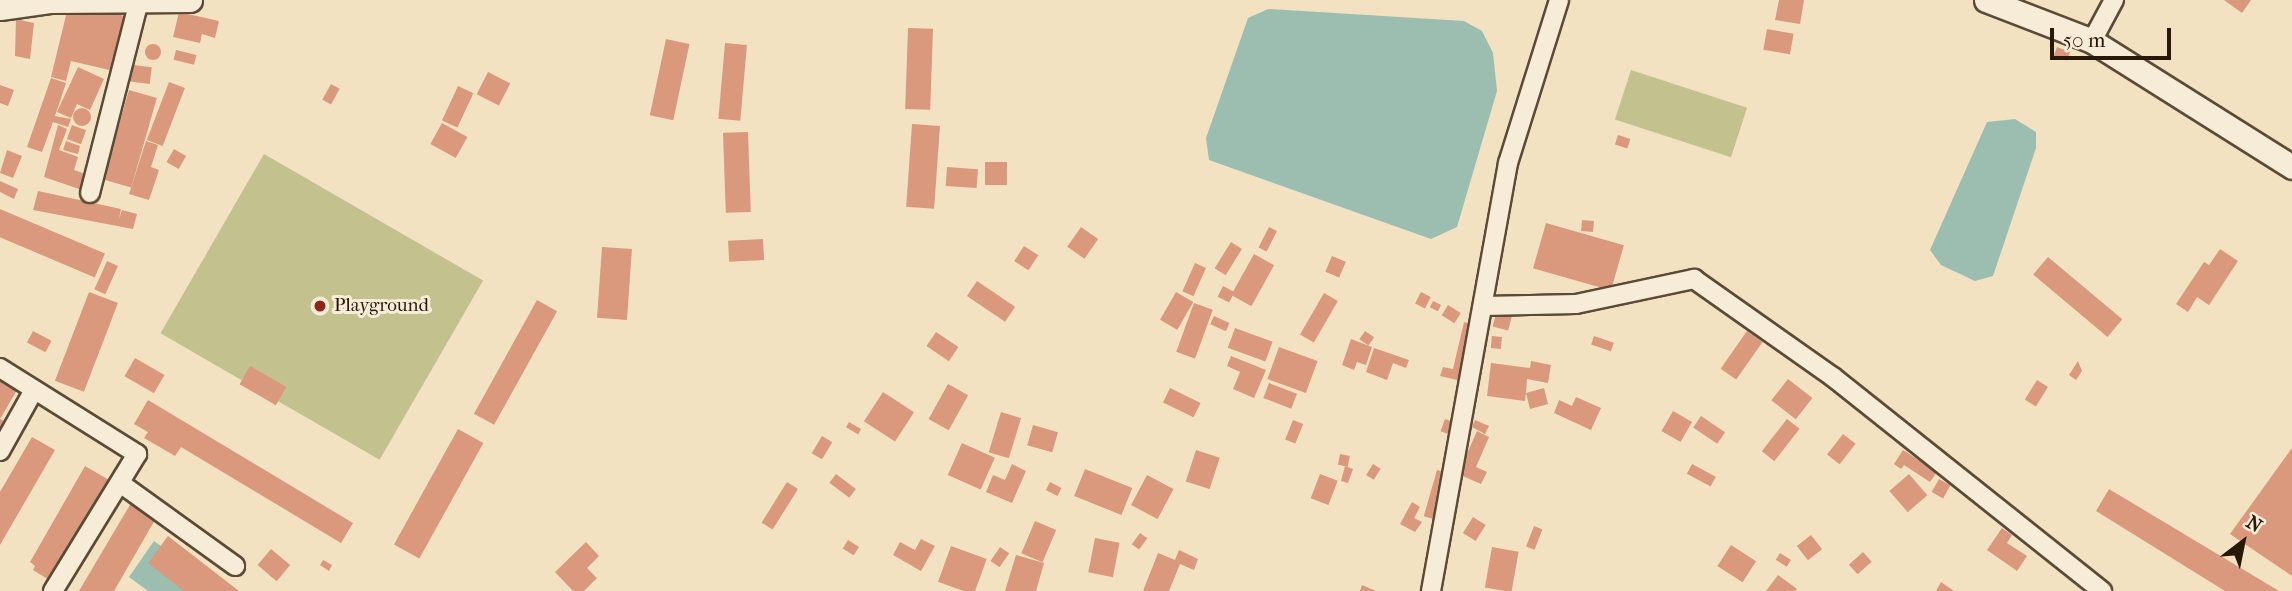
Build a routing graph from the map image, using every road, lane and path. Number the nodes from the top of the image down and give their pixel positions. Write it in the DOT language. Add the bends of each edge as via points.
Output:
graph roads {
  1 [pos="50,0"];
  2 [pos="190,0"];
  3 [pos="1559,0"];
  4 [pos="1986,0"];
  5 [pos="2113,0"];
  6 [pos="139,1"];
  7 [pos="0,8"];
  8 [pos="2092,41"];
  9 [pos="2292,167"];
  10 [pos="90,193"];
  11 [pos="1483,306"];
  12 [pos="0,368"];
  13 [pos="34,390"];
  14 [pos="0,451"];
  15 [pos="120,483"];
  16 [pos="235,566"];
  17 [pos="53,591"];
  18 [pos="1432,591"];
  19 [pos="2102,591"];
  1 -- 6 [label="street"];
  1 -- 7 [label="street"];
  2 -- 6 [label="street"];
  3 -- 11 [label="street" via="1508,163"];
  4 -- 8 [label="street"];
  5 -- 8 [label="street"];
  6 -- 10 [label="street"];
  8 -- 9 [label="street"];
  11 -- 18 [label="street"];
  11 -- 19 [label="street" via="1576,304 1694,279 1855,394"];
  12 -- 13 [label="street"];
  13 -- 14 [label="street"];
  13 -- 15 [label="street" via="138,454"];
  15 -- 16 [label="street"];
  15 -- 17 [label="street"];
}
